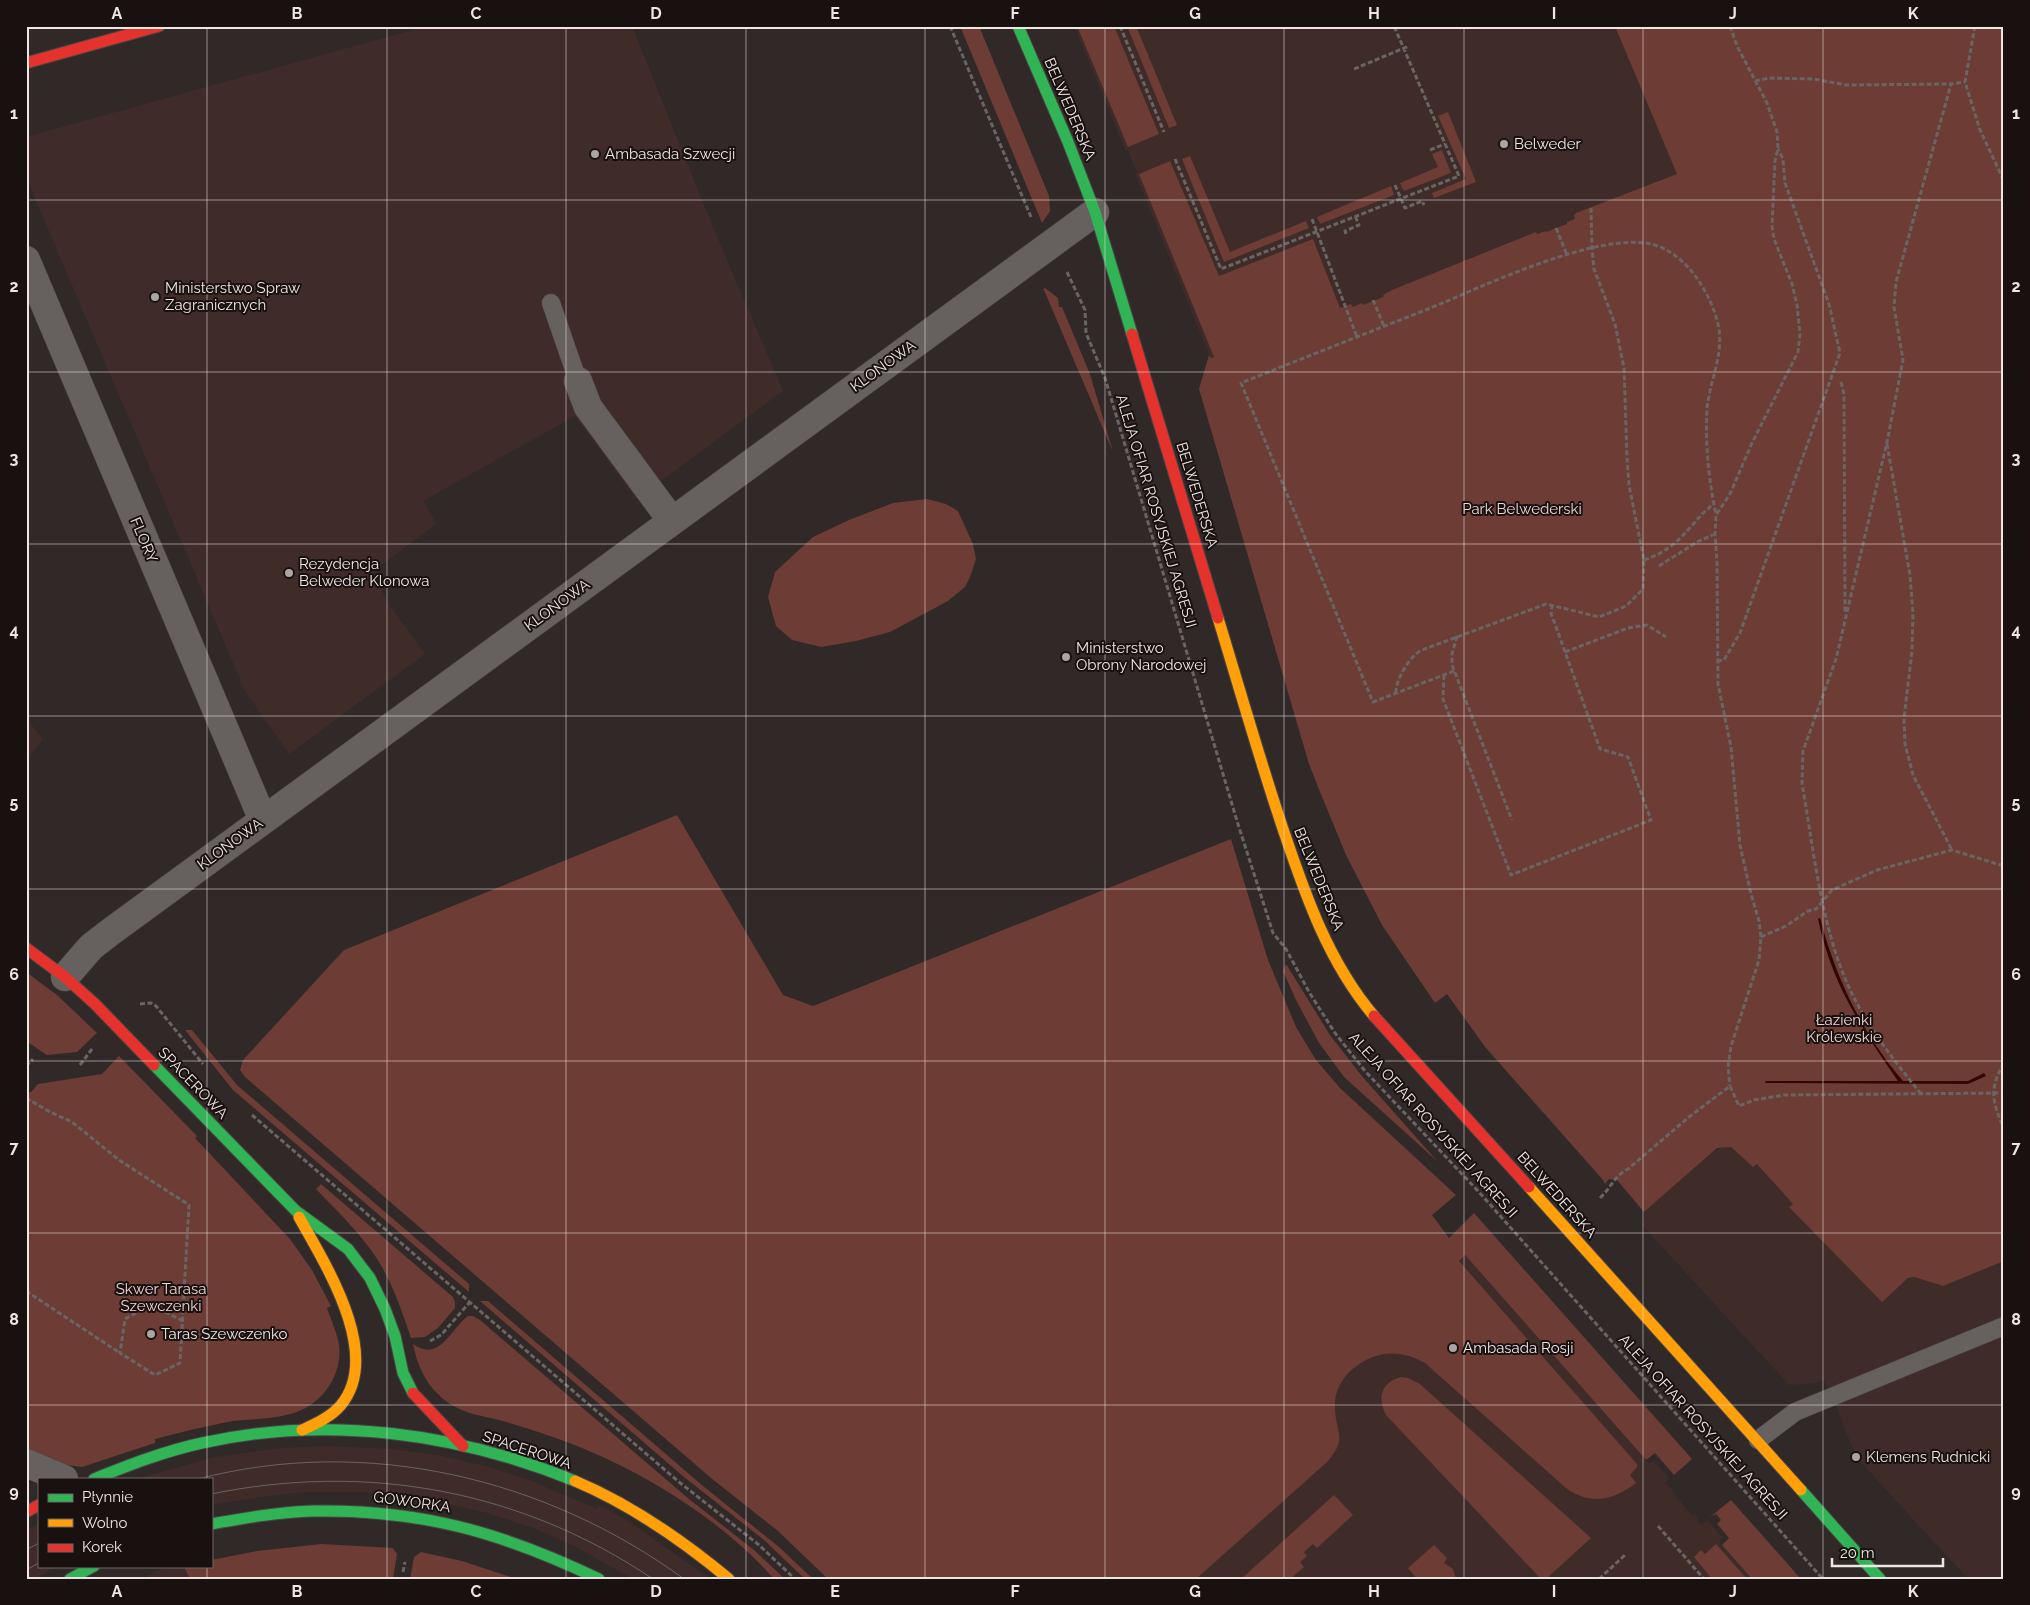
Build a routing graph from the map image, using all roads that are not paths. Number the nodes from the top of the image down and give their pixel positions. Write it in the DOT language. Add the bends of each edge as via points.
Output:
graph roads {
  1 [pos="159,26"];
  2 [pos="1018,26"];
  3 [pos="26,63"];
  4 [pos="1095,212"];
  5 [pos="26,260"];
  6 [pos="551,303"];
  7 [pos="578,381"];
  8 [pos="672,521"];
  9 [pos="263,820"];
  10 [pos="26,948"];
  11 [pos="65,977"];
  12 [pos="296,1212"];
  13 [pos="2004,1326"];
  14 [pos="300,1431"];
  15 [pos="1758,1440"];
  16 [pos="464,1446"];
  17 [pos="26,1463"];
  18 [pos="62,1478"];
  19 [pos="97,1478"];
  20 [pos="38,1506"];
  21 [pos="26,1512"];
  22 [pos="212,1524"];
  23 [pos="90,1568"];
  24 [pos="70,1579"];
  25 [pos="599,1579"];
  26 [pos="729,1579"];
  27 [pos="1880,1579"];
  1 -- 3 [label="street"];
  2 -- 4 [label="street, BELWEDERSKA"];
  4 -- 8 [label="street, KLONOWA"];
  4 -- 15 [label="street, BELWEDERSKA" via="1270,790 1303,887 1327,941 1370,1011 1397,1043"];
  5 -- 9 [label="street, FLORY"];
  6 -- 7 [label="lane"];
  7 -- 8 [label="street" via="588,407"];
  8 -- 9 [label="street, KLONOWA"];
  9 -- 11 [label="street, KLONOWA" via="109,933"];
  10 -- 11 [label="street"];
  11 -- 12 [label="street, SPACEROWA" via="116,1024"];
  12 -- 14 [label="street, SPACEROWA" via="348,1318 356,1364 353,1386 342,1404 327,1417"];
  12 -- 16 [label="street, SPACEROWA" via="348,1249 360,1264 391,1324 410,1389"];
  13 -- 15 [label="lane" via="1795,1412"];
  14 -- 16 [label="street" via="340,1429 377,1432"];
  14 -- 19 [label="street" via="216,1440"];
  15 -- 27 [label="street, BELWEDERSKA"];
  16 -- 26 [label="street, SPACEROWA" via="551,1472 617,1502 687,1545"];
  17 -- 18 [label="street"];
  20 -- 21 [label="street"];
  22 -- 25 [label="street, GOWORKA" via="319,1510 418,1516 502,1536"];
  23 -- 24 [label="street"];
}
